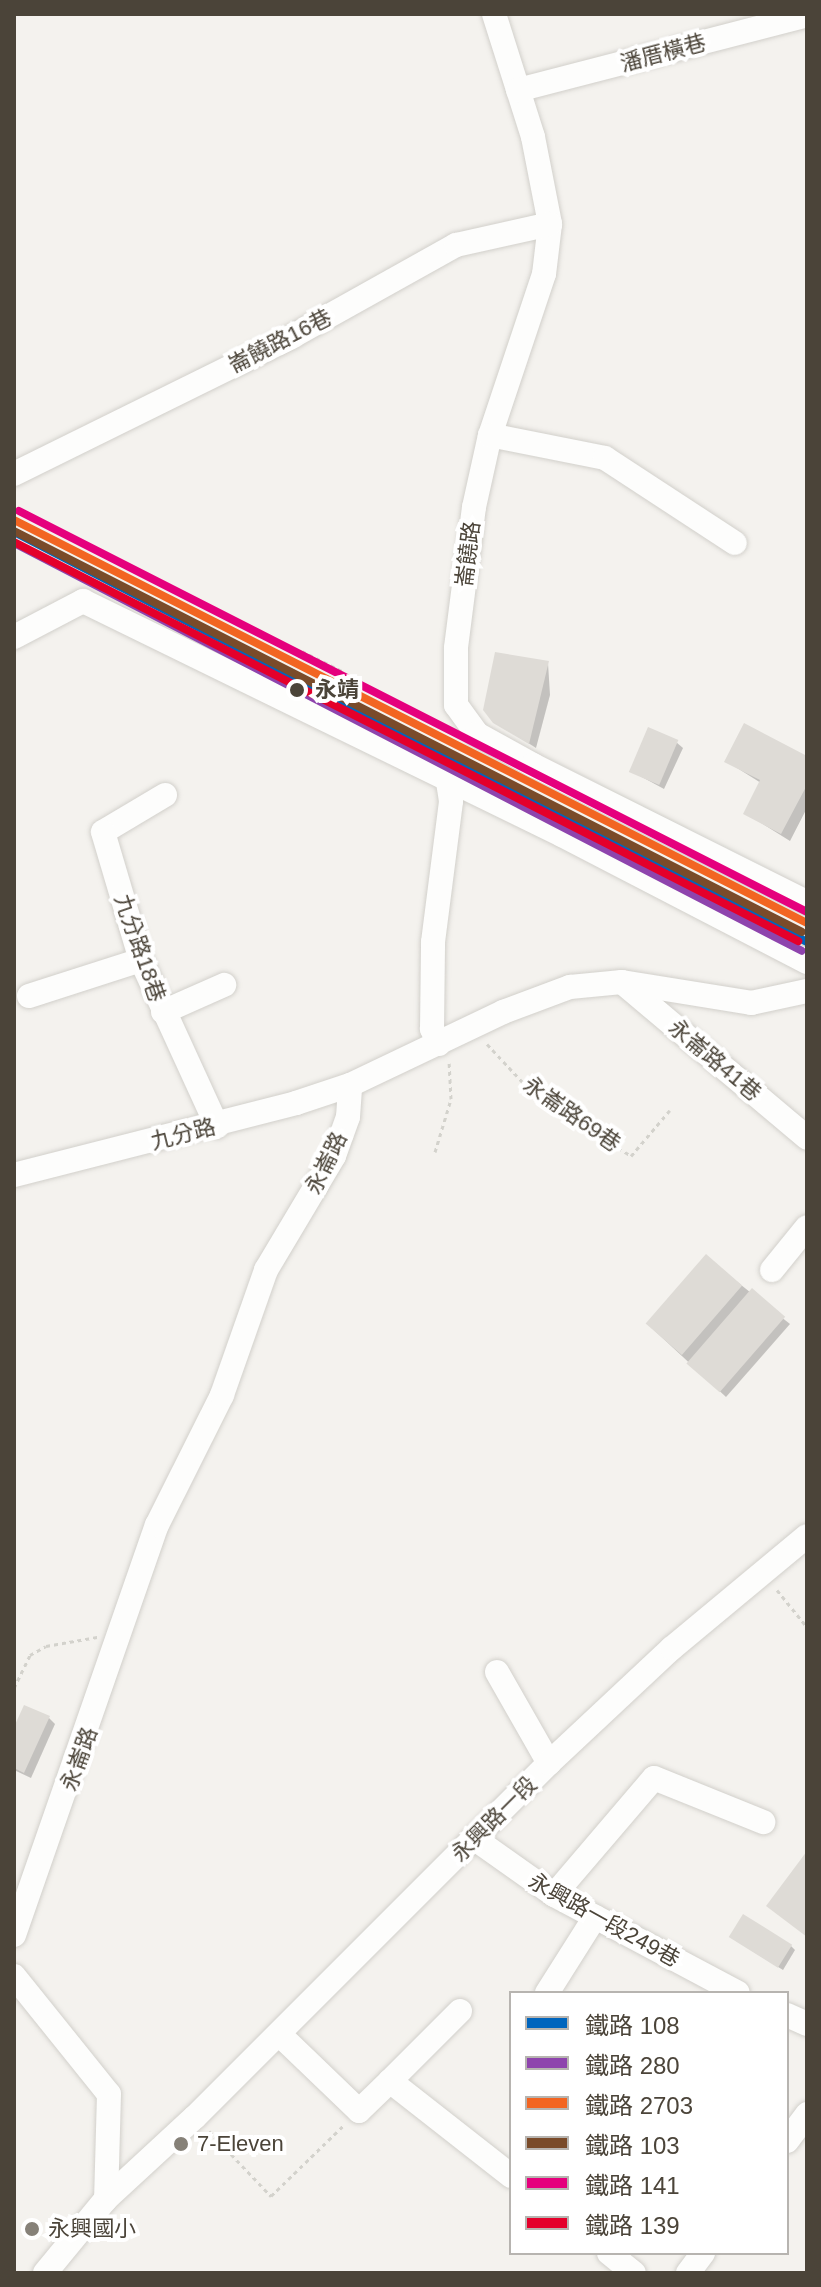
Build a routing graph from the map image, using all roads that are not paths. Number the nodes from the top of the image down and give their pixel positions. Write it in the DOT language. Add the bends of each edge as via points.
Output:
graph roads {
  1 [pos="494,14"];
  2 [pos="807,15"];
  3 [pos="518,90"];
  4 [pos="550,224"];
  5 [pos="490,435"];
  6 [pos="14,474"];
  7 [pos="735,543"];
  8 [pos="14,637"];
  9 [pos="448,781"];
  10 [pos="165,795"];
  11 [pos="807,902"];
  12 [pos="141,960"];
  13 [pos="807,962"];
  14 [pos="622,982"];
  15 [pos="224,985"];
  16 [pos="807,991"];
  17 [pos="29,996"];
  18 [pos="163,1012"];
  19 [pos="439,1044"];
  20 [pos="350,1085"];
  21 [pos="217,1126"];
  22 [pos="807,1138"];
  23 [pos="14,1175"];
  24 [pos="807,1227"];
  25 [pos="772,1270"];
  26 [pos="807,1536"];
  27 [pos="497,1672"];
  28 [pos="549,1763"];
  29 [pos="763,1822"];
  30 [pos="475,1839"];
  31 [pos="554,1895"];
  32 [pos="595,1917"];
  33 [pos="14,1935"];
  34 [pos="14,1976"];
  35 [pos="548,1991"];
  36 [pos="734,1991"];
  37 [pos="460,2011"];
  38 [pos="279,2034"];
  39 [pos="390,2081"];
  40 [pos="807,2114"];
  41 [pos="789,2138"];
  42 [pos="509,2174"];
  43 [pos="106,2199"];
  44 [pos="612,2255"];
  45 [pos="702,2255"];
  46 [pos="53,2270"];
  47 [pos="634,2273"];
  48 [pos="688,2273"];
  1 -- 3 [label="street, 崙饒路"];
  2 -- 3 [label="street, 潘厝橫巷"];
  3 -- 4 [label="street, 崙饒路"];
  4 -- 5 [label="street, 崙饒路" via="534,310"];
  4 -- 6 [label="street, 崙饒路16巷" via="456,245 293,336"];
  5 -- 7 [label="street" via="605,458"];
  5 -- 11 [label="street, 崙饒路" via="474,507 456,648 456,705 466,723 533,765"];
  8 -- 9 [label="street" via="83,601"];
  9 -- 13 [label="street"];
  9 -- 19 [label="street" via="451,801 433,942 432,1029"];
  10 -- 12 [label="street, 九分路18巷" via="103,832"];
  12 -- 17 [label="street"];
  12 -- 18 [label="street, 九分路18巷"];
  14 -- 16 [label="street" via="751,1003"];
  14 -- 19 [label="street" via="570,987"];
  14 -- 22 [label="street, 永崙路41巷"];
  15 -- 18 [label="street"];
  18 -- 21 [label="street, 九分路18巷"];
  19 -- 20 [label="street"];
  20 -- 21 [label="street, 九分路"];
  20 -- 33 [label="street, 永崙路" via="348,1117 334,1156 266,1270 222,1395 157,1525"];
  21 -- 23 [label="street, 九分路"];
  24 -- 25 [label="street"];
  26 -- 28 [label="street, 永興路一段"];
  27 -- 28 [label="street"];
  28 -- 30 [label="street, 永興路一段"];
  29 -- 31 [label="street" via="654,1778"];
  30 -- 31 [label="street, 永興路一段249巷"];
  30 -- 38 [label="street, 永興路一段"];
  31 -- 32 [label="street, 永興路一段249巷"];
  32 -- 35 [label="street"];
  32 -- 36 [label="street, 永興路一段249巷"];
  34 -- 43 [label="street" via="109,2094"];
  37 -- 39 [label="street"];
  38 -- 39 [label="street" via="359,2111"];
  38 -- 43 [label="street, 永興路一段"];
  39 -- 42 [label="street"];
  40 -- 41 [label="street"];
  43 -- 46 [label="street, 永興路一段"];
  44 -- 47 [label="street"];
  45 -- 48 [label="street"];
}
